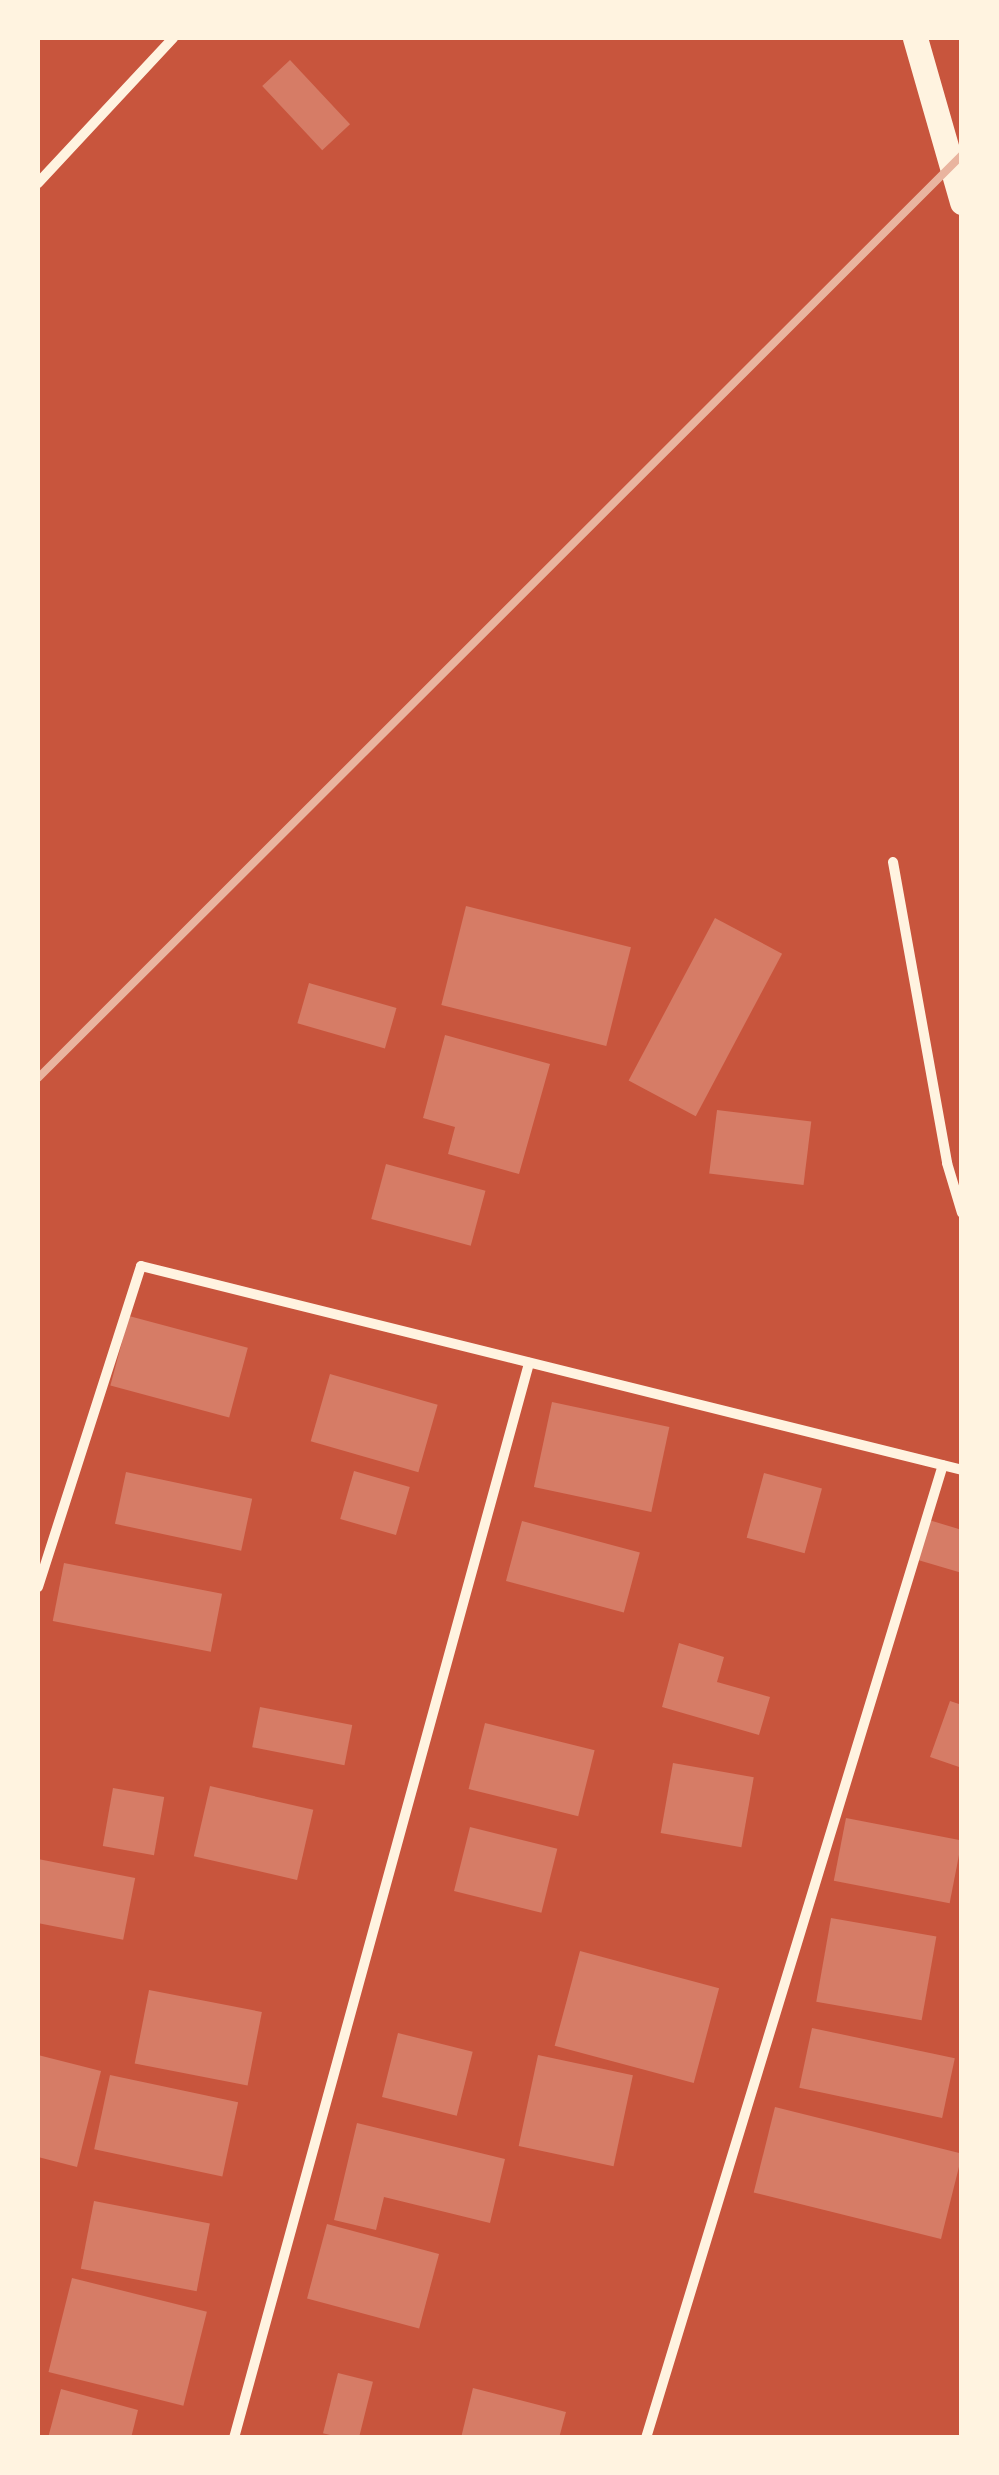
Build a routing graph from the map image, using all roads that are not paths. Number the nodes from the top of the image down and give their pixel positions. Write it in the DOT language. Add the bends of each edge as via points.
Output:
graph roads {
  1 [pos="173,38"];
  2 [pos="914,38"];
  3 [pos="38,183"];
  4 [pos="962,202"];
  5 [pos="894,862"];
  6 [pos="962,1214"];
  7 [pos="529,1363"];
  8 [pos="942,1465"];
  9 [pos="962,1470"];
  10 [pos="38,1588"];
  11 [pos="234,2438"];
  12 [pos="646,2438"];
  1 -- 3 [label="street"];
  2 -- 4 [label="main road"];
  5 -- 6 [label="street" via="946,1163"];
  7 -- 8 [label="street"];
  7 -- 10 [label="street" via="141,1266"];
  7 -- 11 [label="street"];
  8 -- 9 [label="street"];
  8 -- 12 [label="street"];
}
